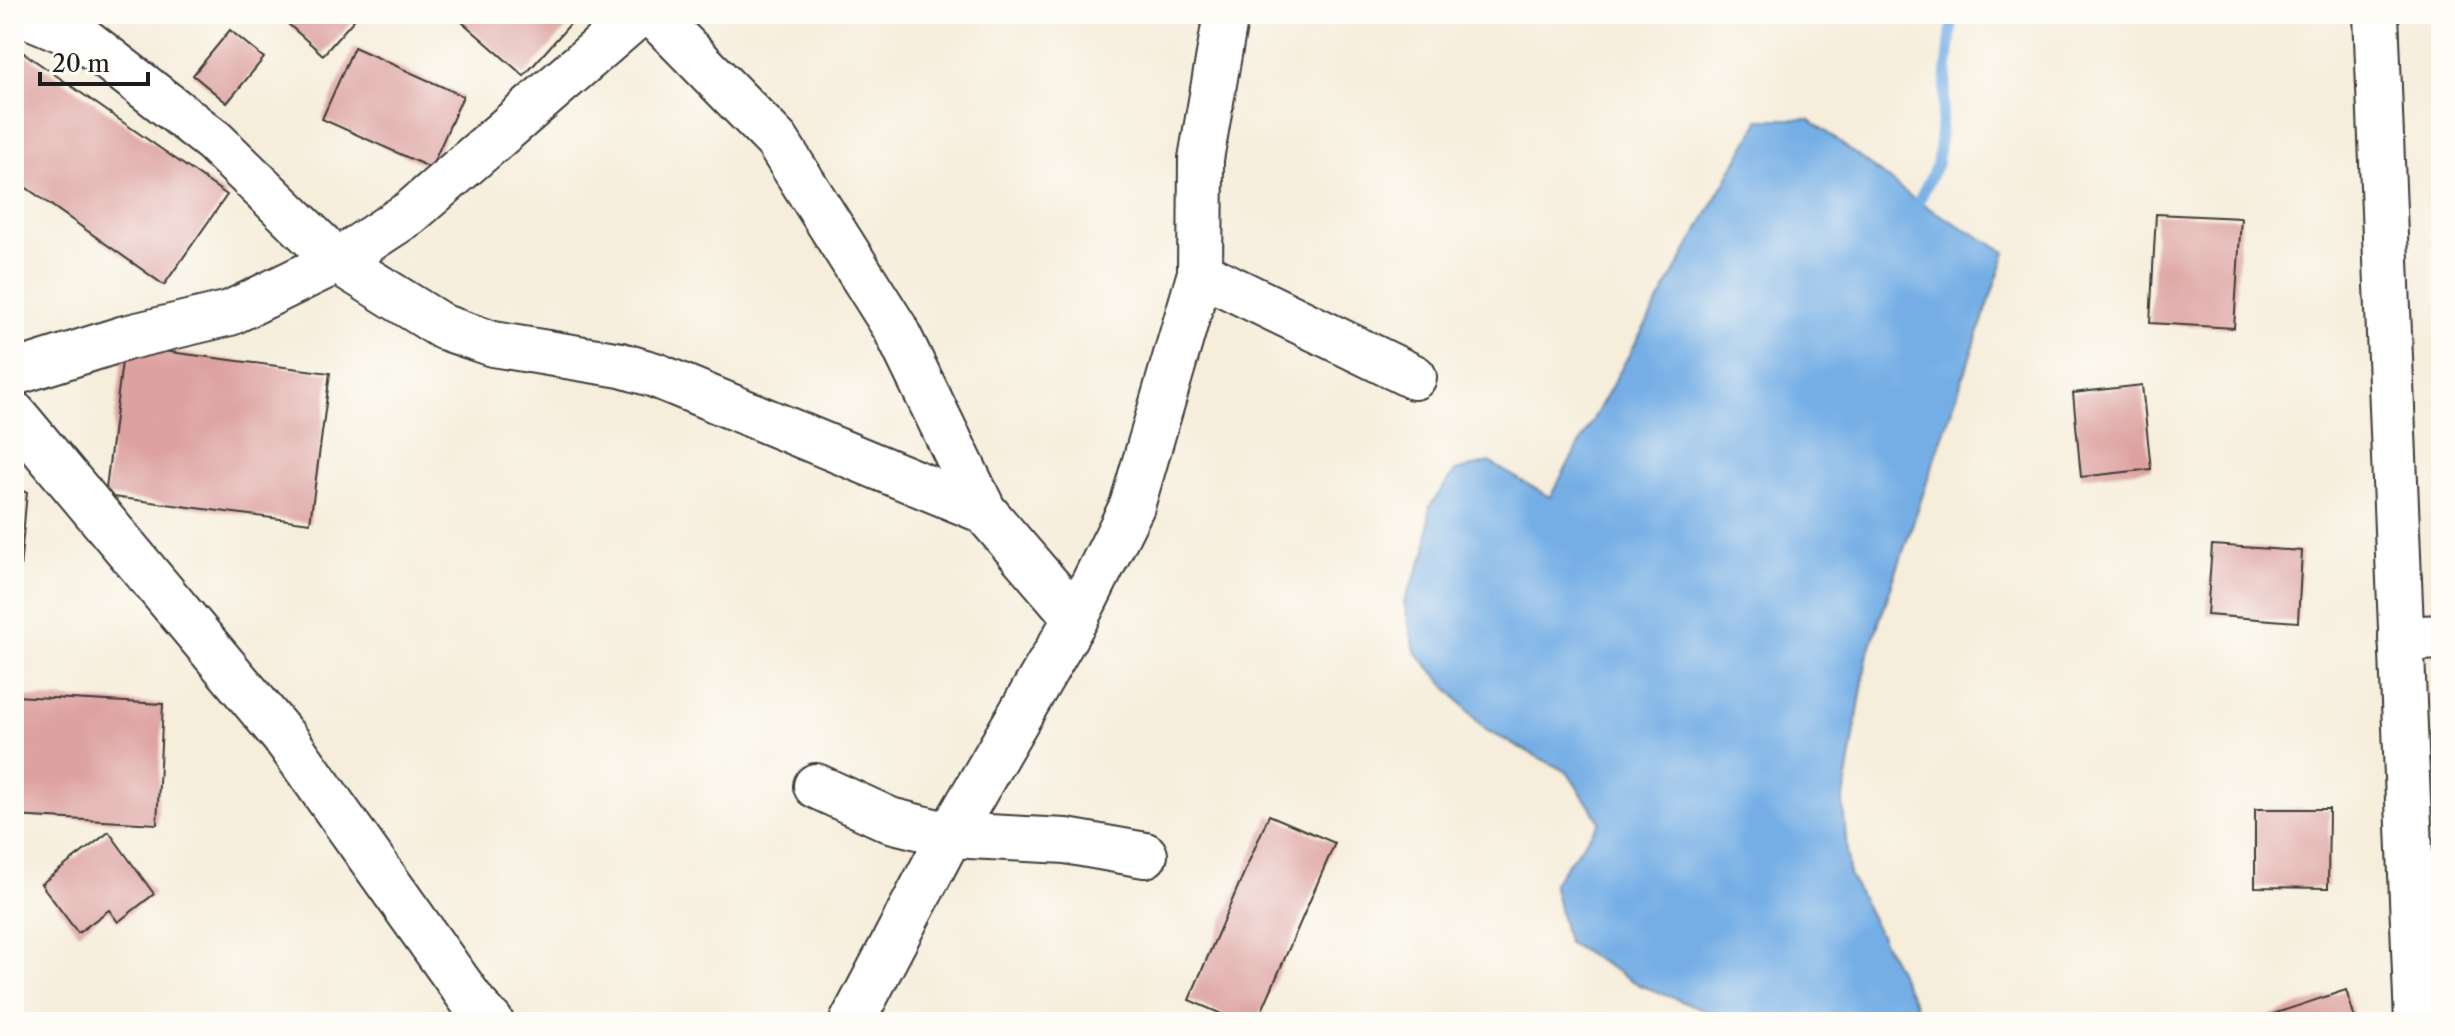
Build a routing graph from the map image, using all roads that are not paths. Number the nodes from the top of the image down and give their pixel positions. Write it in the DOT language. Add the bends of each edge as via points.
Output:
graph roads {
  1 [pos="24,14"];
  2 [pos="639,14"];
  3 [pos="653,14"];
  4 [pos="1226,14"];
  5 [pos="2376,14"];
  6 [pos="90,26"];
  7 [pos="337,261"];
  8 [pos="1200,273"];
  9 [pos="14,373"];
  10 [pos="1414,377"];
  11 [pos="14,414"];
  12 [pos="984,511"];
  13 [pos="1076,618"];
  14 [pos="2421,638"];
  15 [pos="816,786"];
  16 [pos="950,835"];
  17 [pos="1145,855"];
  18 [pos="491,1022"];
  19 [pos="852,1022"];
  20 [pos="2417,1022"];
  1 -- 6 [label="street"];
  2 -- 7 [label="street" via="410,213"];
  3 -- 12 [label="street" via="777,141 895,328"];
  4 -- 8 [label="street" via="1201,159"];
  5 -- 14 [label="street"];
  6 -- 7 [label="street"];
  7 -- 9 [label="street" via="230,313 125,338"];
  7 -- 12 [label="street" via="443,327 493,344 655,375"];
  8 -- 10 [label="street"];
  8 -- 13 [label="street" via="1132,506"];
  11 -- 18 [label="street" via="288,742"];
  12 -- 13 [label="street"];
  13 -- 16 [label="street"];
  14 -- 20 [label="street"];
  15 -- 16 [label="street" via="890,820"];
  16 -- 17 [label="street" via="1066,841"];
  16 -- 19 [label="street"];
}
